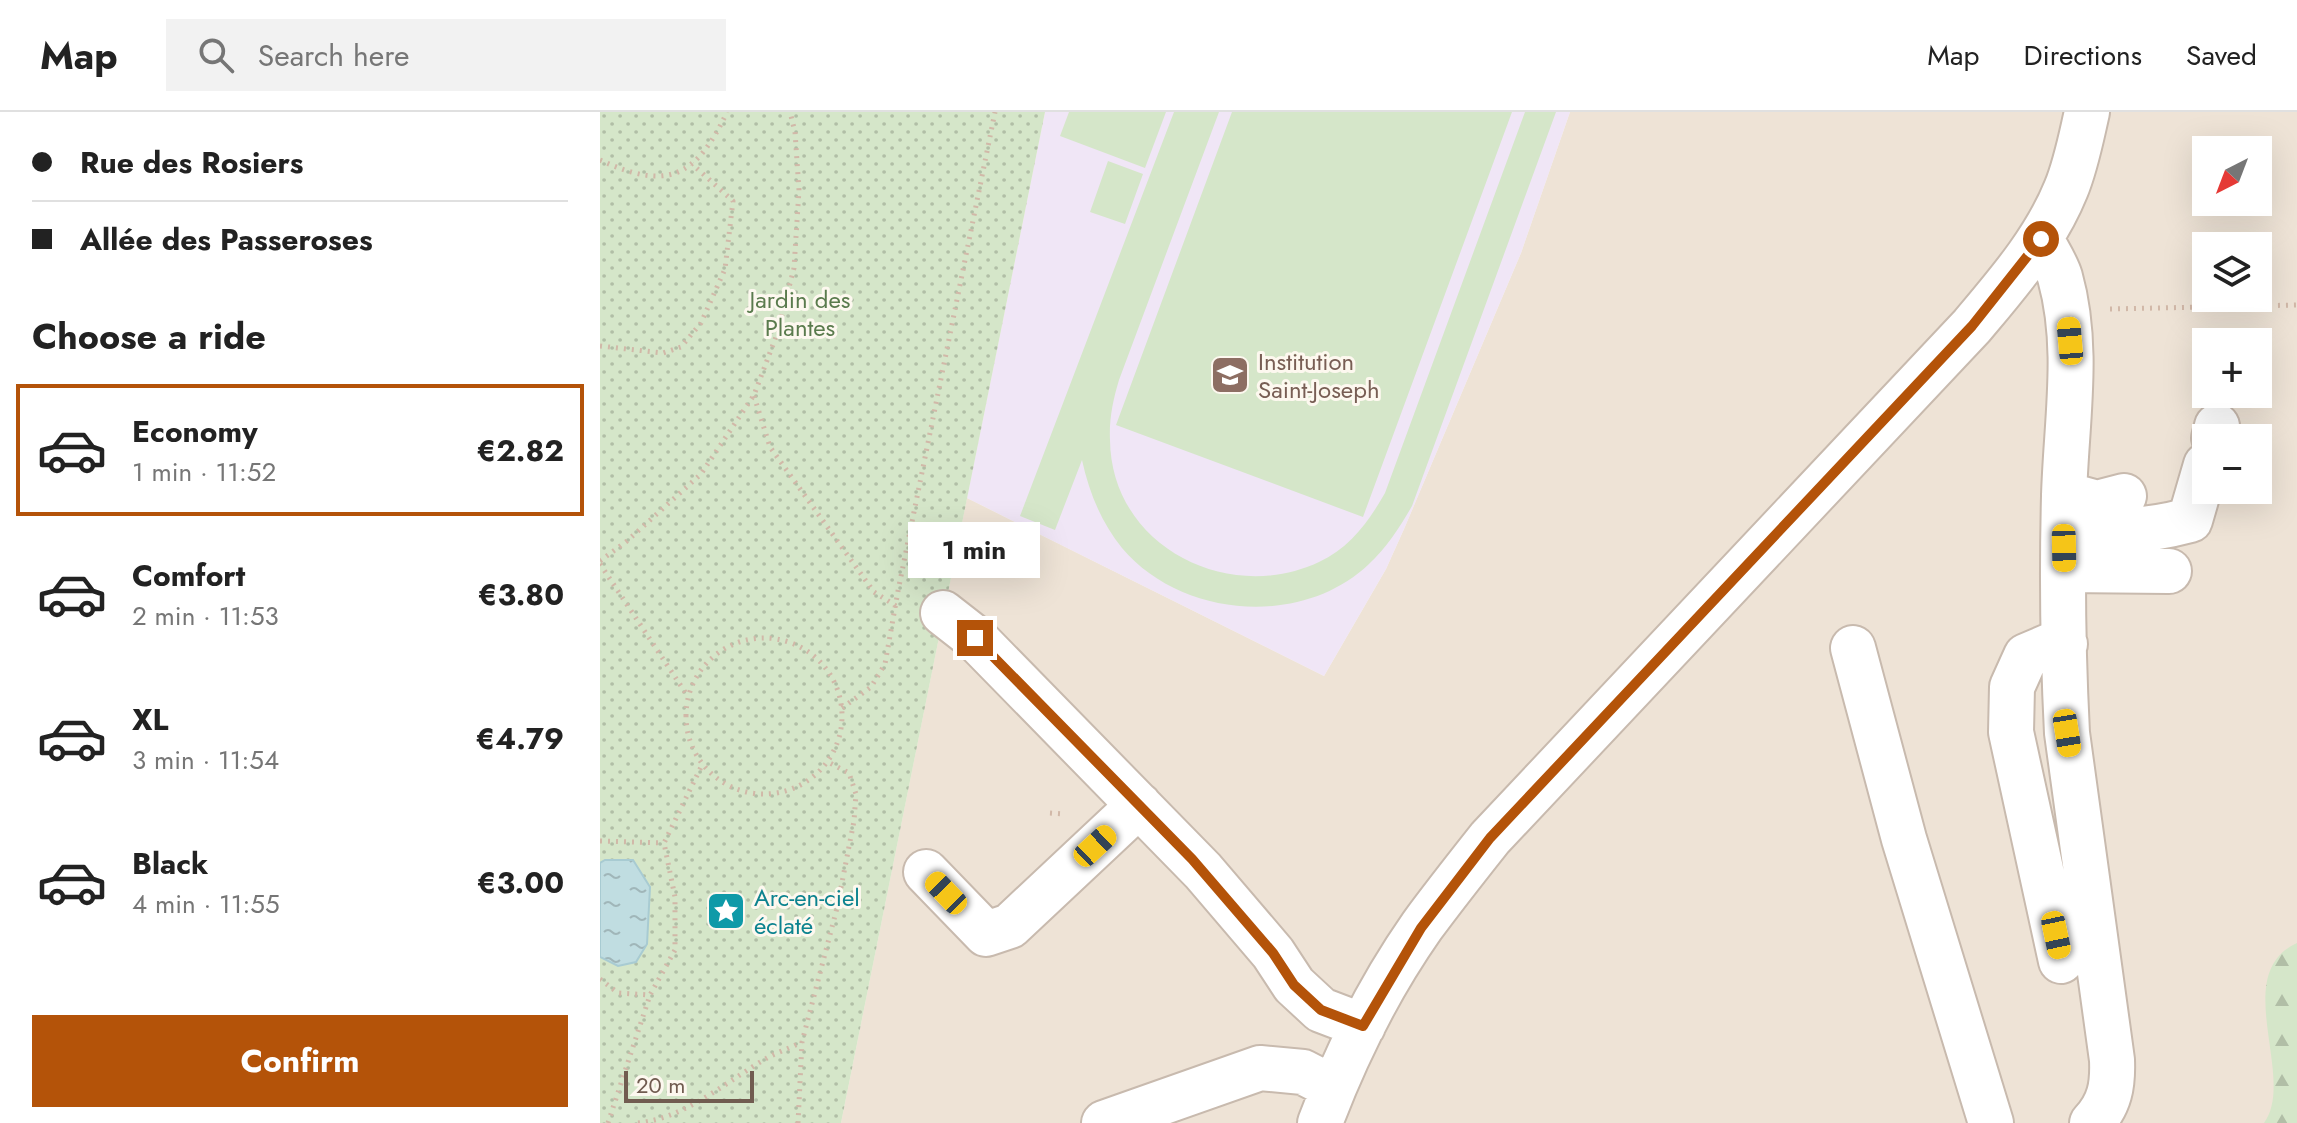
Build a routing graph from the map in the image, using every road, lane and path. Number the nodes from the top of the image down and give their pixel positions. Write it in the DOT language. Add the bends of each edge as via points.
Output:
graph roads {
  1 [pos="727,112"];
  2 [pos="790,112"];
  3 [pos="995,112"];
  4 [pos="2087,112"];
  5 [pos="600,160"];
  6 [pos="692,164"];
  7 [pos="2041,239"];
  8 [pos="2297,305"];
  9 [pos="2067,311"];
  10 [pos="600,346"];
  11 [pos="754,395"];
  12 [pos="2124,496"];
  13 [pos="2195,504"];
  14 [pos="2064,510"];
  15 [pos="600,562"];
  16 [pos="2064,570"];
  17 [pos="2169,571"];
  18 [pos="895,606"];
  19 [pos="943,613"];
  20 [pos="2065,644"];
  21 [pos="1853,648"];
  22 [pos="687,696"];
  23 [pos="842,708"];
  24 [pos="828,762"];
  25 [pos="702,765"];
  26 [pos="2074,780"];
  27 [pos="2024,788"];
  28 [pos="1139,805"];
  29 [pos="600,841"];
  30 [pos="664,843"];
  31 [pos="926,872"];
  32 [pos="2061,961"];
  33 [pos="600,979"];
  34 [pos="650,995"];
  35 [pos="1363,1026"];
  36 [pos="802,1042"];
  37 [pos="1327,1105"];
  38 [pos="608,1123"];
  39 [pos="638,1123"];
  40 [pos="798,1123"];
  41 [pos="1104,1123"];
  42 [pos="1991,1123"];
  43 [pos="2092,1123"];
  1 -- 6 [label="path" via="707,149"];
  2 -- 11 [label="path" via="799,190 794,268"];
  3 -- 18 [label="path"];
  4 -- 7 [label="street" via="2067,188"];
  5 -- 6 [label="path" via="654,178"];
  6 -- 10 [label="path" via="733,201 725,269 701,323 681,347 663,353"];
  7 -- 9 [label="street" via="2059,274"];
  7 -- 35 [label="street" via="1972,326 1490,838 1421,928"];
  8 -- 9 [label="path"];
  9 -- 14 [label="street" via="2071,359"];
  11 -- 15 [label="path" via="701,474"];
  11 -- 18 [label="path" via="770,447 874,592"];
  12 -- 14 [label="street"];
  13 -- 14 [label="street" via="2190,520 2141,531 2112,532"];
  14 -- 16 [label="street"];
  15 -- 22 [label="path"];
  16 -- 17 [label="street"];
  16 -- 20 [label="street"];
  18 -- 19 [label="path"];
  18 -- 23 [label="path" via="885,664 871,687"];
  19 -- 28 [label="street" via="975,638"];
  20 -- 26 [label="street"];
  20 -- 27 [label="street" via="2026,656 2012,687 2011,732"];
  21 -- 42 [label="street" via="1904,839"];
  22 -- 23 [label="path" via="712,656 757,638 803,648 836,684"];
  22 -- 25 [label="path" via="690,745"];
  23 -- 24 [label="path" via="839,736"];
  24 -- 25 [label="path" via="811,780 766,795 720,782"];
  24 -- 36 [label="path" via="849,773 856,794 854,821"];
  25 -- 30 [label="path"];
  26 -- 27 [label="street"];
  26 -- 43 [label="street" via="2112,1060 2107,1102"];
  27 -- 32 [label="street"];
  28 -- 31 [label="street" via="1010,926 986,934"];
  28 -- 35 [label="street" via="1203,871 1294,985 1321,1010"];
  29 -- 30 [label="path"];
  30 -- 34 [label="path" via="675,897 675,950"];
  33 -- 34 [label="path" via="618,993"];
  34 -- 38 [label="path"];
  35 -- 37 [label="street"];
  36 -- 39 [label="path" via="706,1096 654,1121"];
  36 -- 40 [label="path"];
  37 -- 41 [label="street" via="1303,1072 1260,1068"];
}
